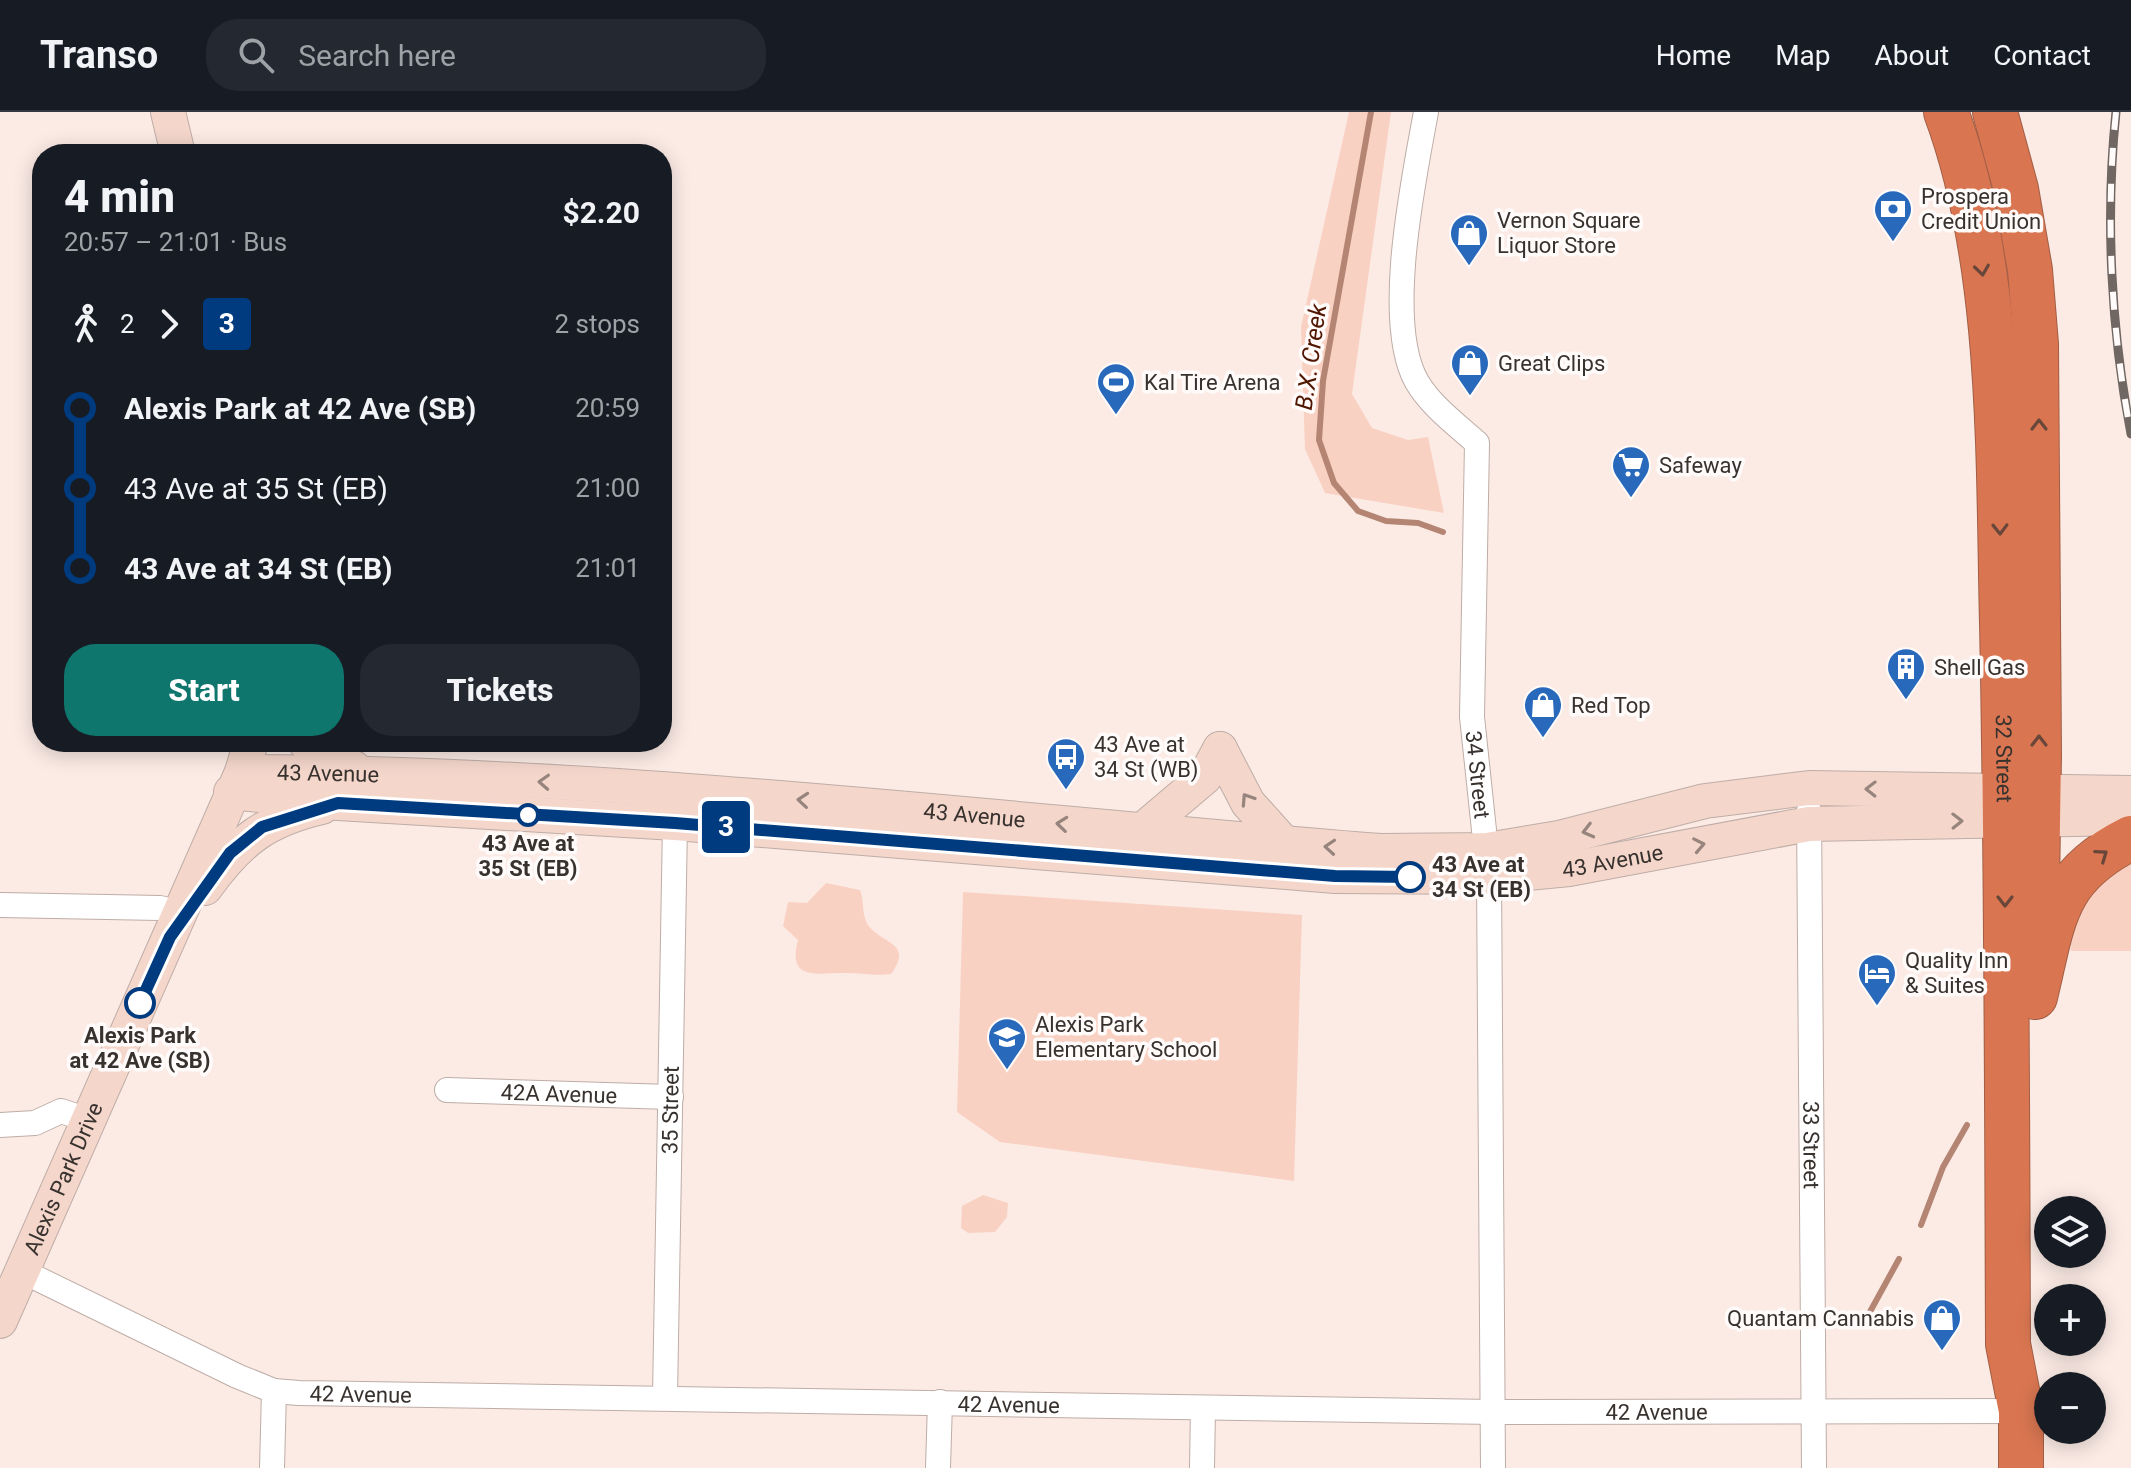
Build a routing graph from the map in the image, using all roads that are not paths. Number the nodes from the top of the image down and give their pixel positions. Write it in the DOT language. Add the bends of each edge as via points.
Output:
graph roads {
  1 [pos="168,112"];
  2 [pos="1426,112"];
  3 [pos="1995,112"];
  4 [pos="1961,116"];
  5 [pos="176,144"];
  6 [pos="318,752"];
  7 [pos="241,769"];
  8 [pos="366,772"];
  9 [pos="1809,788"];
  10 [pos="2131,793"];
  11 [pos="338,803"];
  12 [pos="2021,805"];
  13 [pos="2131,818"];
  14 [pos="675,823"];
  15 [pos="1809,824"];
  16 [pos="1140,832"];
  17 [pos="2131,838"];
  18 [pos="1284,843"];
  19 [pos="1488,863"];
  20 [pos="0,905"];
  21 [pos="175,925"];
  22 [pos="2035,997"];
  23 [pos="447,1090"];
  24 [pos="671,1097"];
  25 [pos="88,1120"];
  26 [pos="0,1125"];
  27 [pos="22,1271"];
  28 [pos="0,1321"];
  29 [pos="274,1391"];
  30 [pos="665,1398"];
  31 [pos="940,1402"];
  32 [pos="1203,1408"];
  33 [pos="1814,1411"];
  34 [pos="2021,1411"];
  35 [pos="1494,1412"];
  36 [pos="272,1468"];
  37 [pos="938,1468"];
  38 [pos="1202,1468"];
  39 [pos="1493,1468"];
  40 [pos="1814,1468"];
  41 [pos="2021,1468"];
  1 -- 5 [label="street"];
  2 -- 19 [label="street, 34 Street" via="1410,196 1402,318 1406,354 1418,383 1477,443 1472,717"];
  12 -- 3 [label="highway, 32 Street, one-way" via="2036,344 2016,189"];
  4 -- 12 [label="highway, 32 Street, one-way" via="1990,327"];
  6 -- 8 [label="street"];
  7 -- 8 [label="street, 43 Avenue"];
  7 -- 11 [label="street, 43 Avenue"];
  7 -- 21 [label="street, Alexis Park Drive"];
  16 -- 8 [label="street, 43 Avenue, one-way" via="687,790"];
  12 -- 9 [label="street, 43 Avenue, one-way"];
  9 -- 15 [label="street, 33 Street"];
  9 -- 19 [label="street, 43 Avenue, one-way" via="1705,801 1559,838"];
  10 -- 12 [label="street, 43 Avenue"];
  11 -- 14 [label="street, 43 Avenue"];
  11 -- 21 [label="street" via="262,827 230,853"];
  12 -- 13 [label="street, 43 Avenue"];
  15 -- 12 [label="street, 43 Avenue, one-way"];
  12 -- 22 [label="highway, 32 Street"];
  12 -- 34 [label="highway, 32 Street, one-way" via="2008,1344"];
  14 -- 19 [label="street, 43 Avenue" via="1335,876"];
  14 -- 24 [label="street, 35 Street"];
  19 -- 15 [label="street, 43 Avenue, one-way" via="1569,869"];
  15 -- 33 [label="street, 33 Street"];
  16 -- 18 [label="street, 43 Avenue"];
  18 -- 16 [label="street, one-way" via="1248,803 1220,749 1205,777"];
  22 -- 17 [label="highway, one-way" via="2067,888 2082,869"];
  19 -- 18 [label="street, 43 Avenue, one-way"];
  19 -- 35 [label="street, 34 Street"];
  20 -- 21 [label="street" via="160,908"];
  21 -- 25 [label="street, Alexis Park Drive"];
  22 -- 34 [label="highway, 32 Street" via="2034,1344"];
  23 -- 24 [label="street, 42A Avenue"];
  24 -- 30 [label="street, 35 Street"];
  25 -- 26 [label="street" via="61,1111 35,1123"];
  25 -- 27 [label="street, Alexis Park Drive"];
  27 -- 28 [label="street, Alexis Park Drive"];
  27 -- 29 [label="street, 42 Avenue"];
  29 -- 30 [label="street, 42 Avenue"];
  29 -- 36 [label="street"];
  30 -- 31 [label="street, 42 Avenue"];
  31 -- 32 [label="street, 42 Avenue"];
  31 -- 37 [label="street"];
  32 -- 35 [label="street, 42 Avenue"];
  32 -- 38 [label="street"];
  33 -- 34 [label="street, 42 Avenue"];
  33 -- 35 [label="street, 42 Avenue"];
  33 -- 40 [label="street, 33 Street"];
  34 -- 41 [label="highway, 32 Street"];
  35 -- 39 [label="street, 34 Street"];
}
